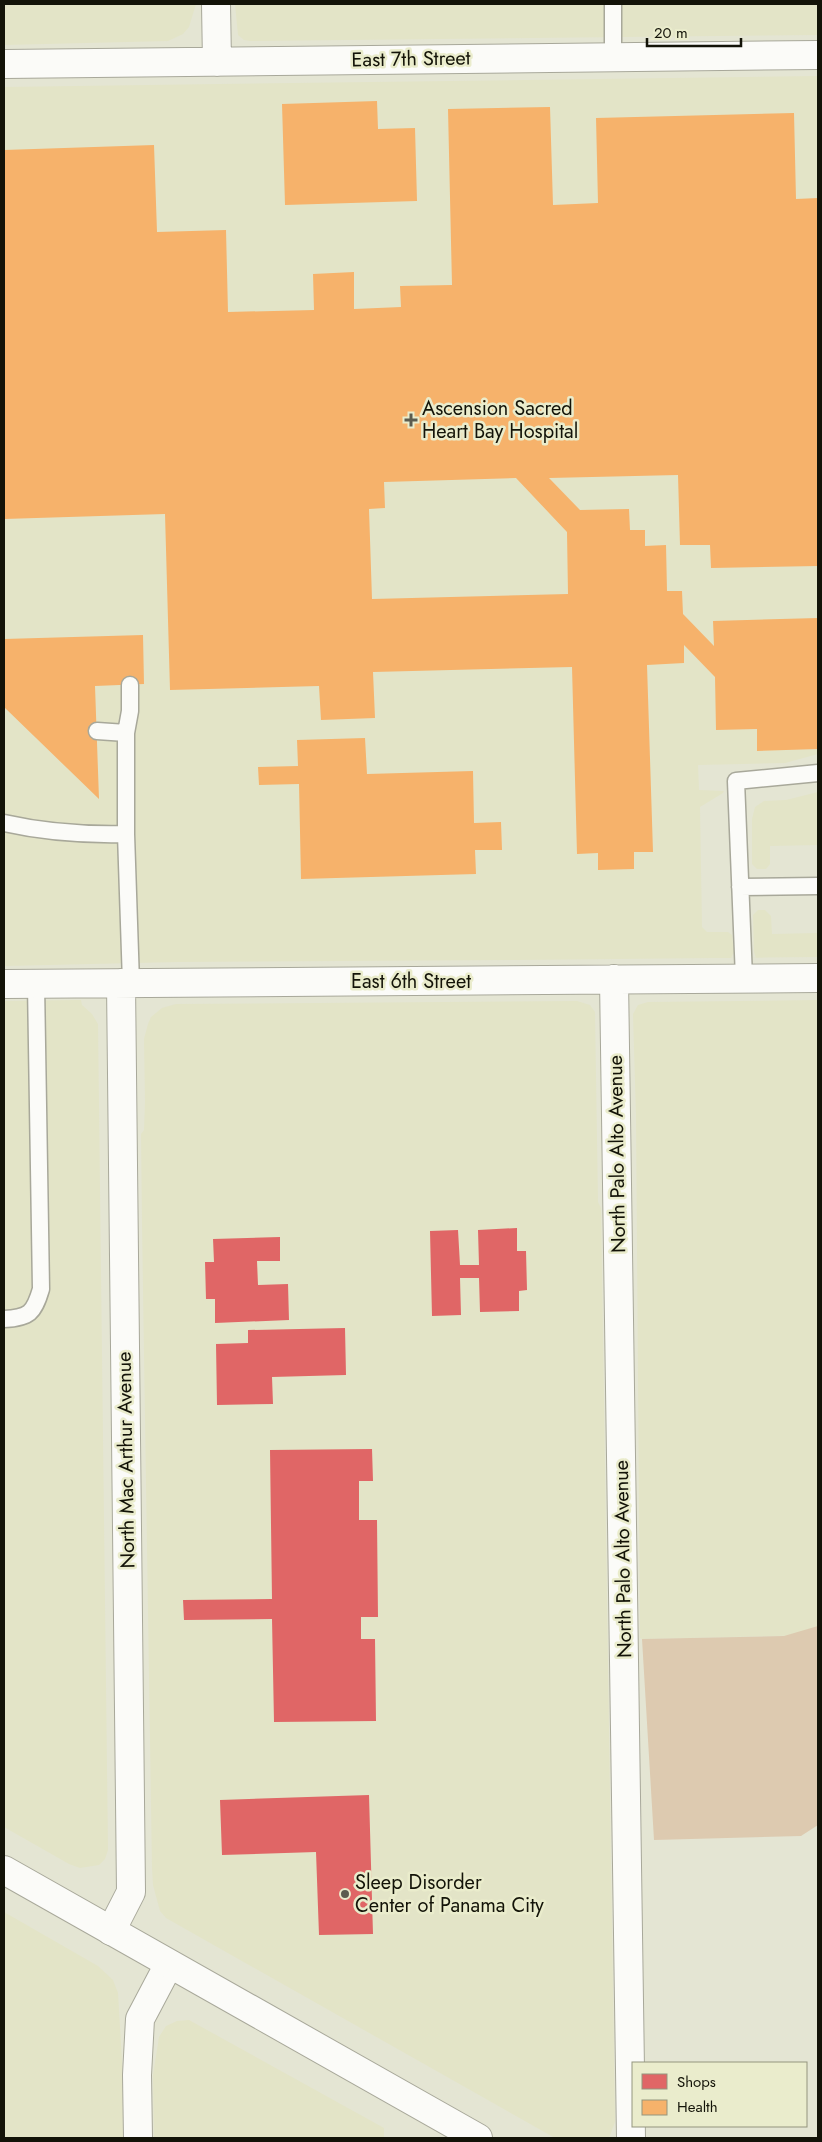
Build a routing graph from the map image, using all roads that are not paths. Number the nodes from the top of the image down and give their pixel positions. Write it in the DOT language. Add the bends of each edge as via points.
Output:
graph roads {
  1 [pos="216,4"];
  2 [pos="613,4"];
  3 [pos="818,55"];
  4 [pos="614,57"];
  5 [pos="217,62"];
  6 [pos="4,64"];
  7 [pos="130,685"];
  8 [pos="96,731"];
  9 [pos="126,733"];
  10 [pos="818,772"];
  11 [pos="4,823"];
  12 [pos="126,834"];
  13 [pos="818,886"];
  14 [pos="740,887"];
  15 [pos="744,978"];
  16 [pos="818,978"];
  17 [pos="614,979"];
  18 [pos="126,983"];
  19 [pos="4,984"];
  20 [pos="36,984"];
  21 [pos="4,1319"];
  22 [pos="4,1870"];
  23 [pos="111,1931"];
  24 [pos="168,1964"];
  25 [pos="138,2138"];
  26 [pos="478,2138"];
  27 [pos="631,2138"];
  1 -- 5 [label="street"];
  2 -- 4 [label="lane"];
  3 -- 4 [label="street, East 7th Street"];
  4 -- 5 [label="street, East 7th Street"];
  5 -- 6 [label="street, East 7th Street"];
  7 -- 9 [label="lane, North Mac Arthur Avenue"];
  8 -- 9 [label="lane"];
  9 -- 12 [label="lane, North Mac Arthur Avenue"];
  10 -- 14 [label="lane" via="736,781"];
  11 -- 12 [label="lane" via="90,835"];
  12 -- 18 [label="lane, North Mac Arthur Avenue"];
  13 -- 14 [label="lane"];
  14 -- 15 [label="lane"];
  15 -- 16 [label="street, East 6th Street"];
  15 -- 17 [label="street, East 6th Street"];
  17 -- 18 [label="street, East 6th Street"];
  17 -- 27 [label="street, North Palo Alto Avenue"];
  18 -- 20 [label="street, East 6th Street"];
  18 -- 23 [label="street, North Mac Arthur Avenue" via="131,1892"];
  19 -- 20 [label="street, East 6th Street"];
  20 -- 21 [label="lane" via="41,1289 29,1314 20,1319"];
  22 -- 23 [label="street"];
  23 -- 24 [label="street"];
  24 -- 25 [label="street" via="140,2020"];
  24 -- 26 [label="street"];
}
